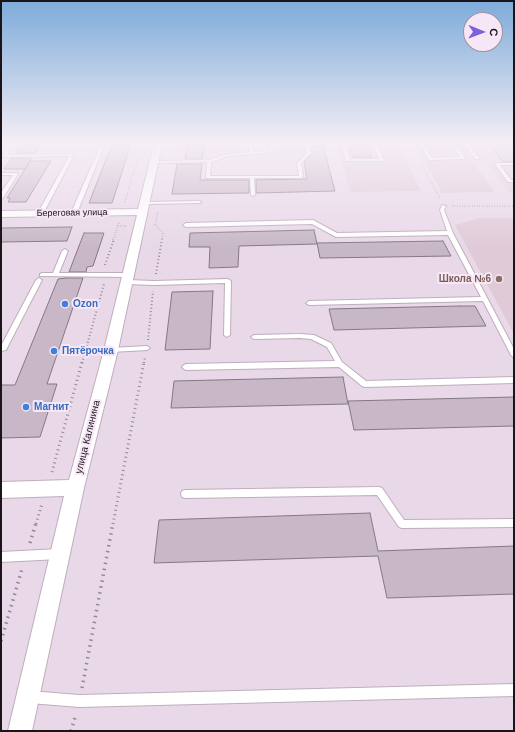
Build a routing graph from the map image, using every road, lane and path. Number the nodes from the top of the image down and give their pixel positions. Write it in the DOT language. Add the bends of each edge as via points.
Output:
graph roads {
  1 [pos="13,178"];
  2 [pos="60,178"];
  3 [pos="89,178"];
  4 [pos="132,178"];
  5 [pos="153,178"];
  6 [pos="252,178"];
  7 [pos="429,178"];
  8 [pos="253,195"];
  9 [pos="1,197"];
  10 [pos="199,202"];
  11 [pos="149,206"];
  12 [pos="444,206"];
  13 [pos="514,206"];
  14 [pos="123,212"];
  15 [pos="41,213"];
  16 [pos="74,213"];
  17 [pos="1,214"];
  18 [pos="186,225"];
  19 [pos="450,233"];
  20 [pos="65,251"];
  21 [pos="56,274"];
  22 [pos="106,274"];
  23 [pos="127,278"];
  24 [pos="154,283"];
  25 [pos="484,299"];
  26 [pos="309,303"];
  27 [pos="226,335"];
  28 [pos="254,337"];
  29 [pos="147,348"];
  30 [pos="1,349"];
  31 [pos="111,350"];
  32 [pos="514,354"];
  33 [pos="340,364"];
  34 [pos="186,367"];
  35 [pos="514,380"];
  36 [pos="75,488"];
  37 [pos="47,489"];
  38 [pos="1,490"];
  39 [pos="185,494"];
  40 [pos="514,523"];
  41 [pos="60,554"];
  42 [pos="26,556"];
  43 [pos="1,557"];
  44 [pos="1,641"];
  45 [pos="514,690"];
  46 [pos="28,696"];
  47 [pos="79,701"];
  48 [pos="20,731"];
  49 [pos="71,731"];
  1 -- 9 [label="lane"];
  2 -- 15 [label="lane"];
  3 -- 16 [label="lane"];
  4 -- 14 [label="path"];
  5 -- 11 [label="street, улица Калинина"];
  6 -- 8 [label="lane"];
  7 -- 12 [label="path"];
  10 -- 11 [label="lane"];
  11 -- 14 [label="street, Береговая улица"];
  11 -- 23 [label="street, улица Калинина"];
  11 -- 24 [label="path" via="155,226 163,233"];
  12 -- 13 [label="path"];
  12 -- 19 [label="lane" via="442,210"];
  14 -- 16 [label="street, Береговая улица"];
  14 -- 22 [label="path" via="104,270"];
  15 -- 16 [label="street, Береговая улица"];
  15 -- 17 [label="street, Береговая улица"];
  18 -- 19 [label="lane" via="313,222 336,235"];
  19 -- 25 [label="lane"];
  20 -- 21 [label="lane"];
  21 -- 22 [label="lane"];
  21 -- 30 [label="lane" via="40,277 4,348"];
  22 -- 23 [label="lane"];
  22 -- 37 [label="path"];
  23 -- 24 [label="lane"];
  23 -- 31 [label="street, улица Калинина"];
  24 -- 27 [label="lane" via="228,281"];
  24 -- 29 [label="path"];
  25 -- 26 [label="lane"];
  25 -- 32 [label="lane"];
  28 -- 33 [label="lane" via="312,337 329,345"];
  29 -- 31 [label="lane"];
  29 -- 47 [label="path"];
  31 -- 36 [label="street, улица Калинина"];
  33 -- 34 [label="lane"];
  33 -- 35 [label="lane" via="365,384"];
  36 -- 37 [label="street"];
  36 -- 41 [label="street, улица Калинина"];
  37 -- 38 [label="street"];
  37 -- 42 [label="path"];
  39 -- 40 [label="lane" via="379,491 402,524"];
  41 -- 42 [label="lane"];
  41 -- 46 [label="street, улица Калинина"];
  42 -- 43 [label="lane"];
  42 -- 44 [label="path"];
  45 -- 47 [label="lane"];
  46 -- 47 [label="lane"];
  46 -- 48 [label="street, улица Калинина"];
  47 -- 49 [label="path"];
}
